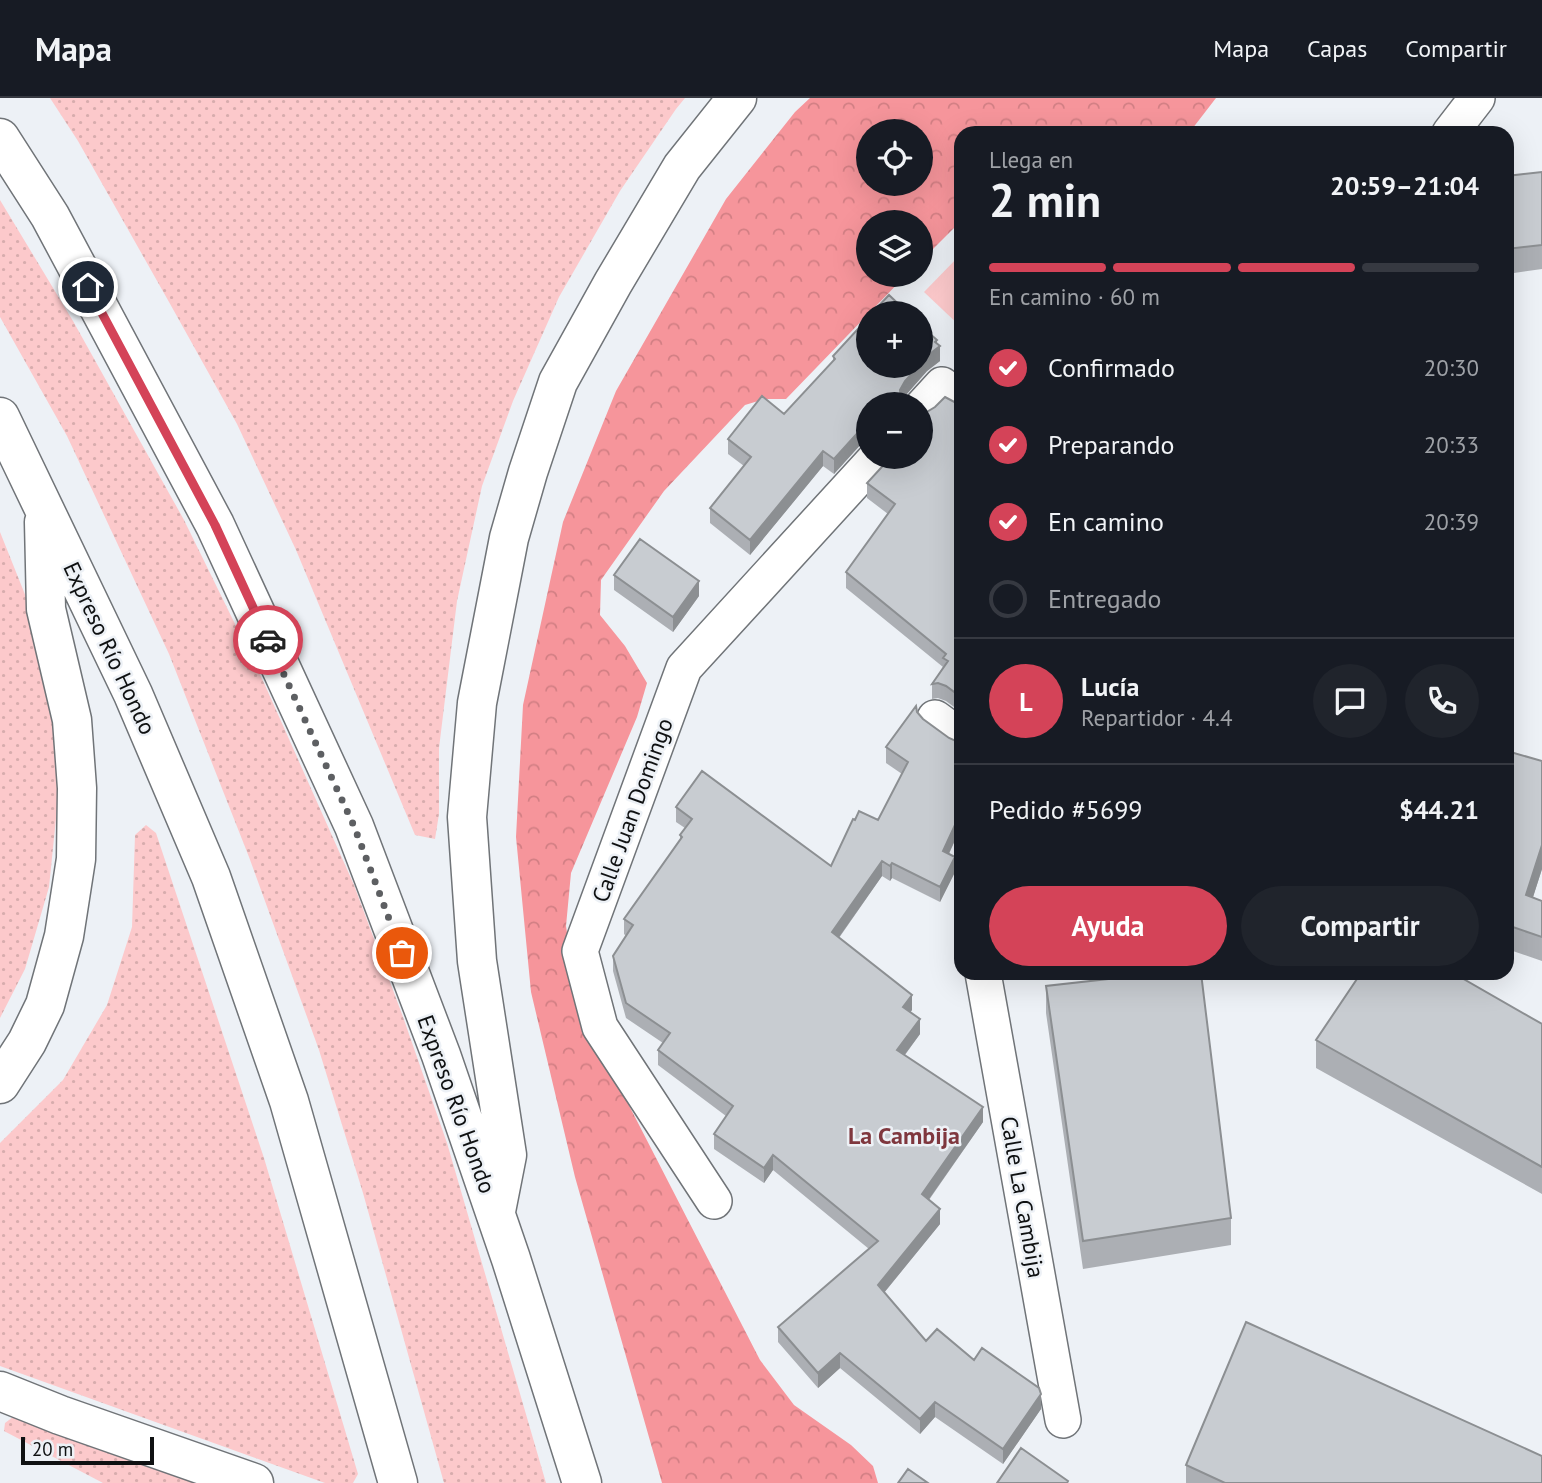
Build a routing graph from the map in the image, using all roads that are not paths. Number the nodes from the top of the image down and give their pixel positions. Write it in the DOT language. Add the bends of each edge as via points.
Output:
graph roads {
  1 [pos="737,98"];
  2 [pos="1476,98"];
  3 [pos="1455,126"];
  4 [pos="0,138"];
  5 [pos="954,394"];
  6 [pos="933,395"];
  7 [pos="0,417"];
  8 [pos="866,469"];
  9 [pos="43,506"];
  10 [pos="984,980"];
  11 [pos="0,1084"];
  12 [pos="714,1201"];
  13 [pos="495,1213"];
  14 [pos="0,1391"];
  15 [pos="1063,1420"];
  16 [pos="254,1483"];
  17 [pos="398,1483"];
  18 [pos="582,1483"];
  1 -- 13 [label="highway" via="681,167 558,382 509,538 477,703 467,817 477,961 507,1155"];
  2 -- 3 [label="street"];
  4 -- 13 [label="highway, Expreso Río Hondo" via="50,216 215,525 354,826"];
  5 -- 6 [label="street" via="942,385"];
  7 -- 9 [label="highway, Expreso Río Hondo"];
  8 -- 12 [label="street, Calle Juan Domingo" via="684,668 580,951 600,1027"];
  9 -- 11 [label="highway" via="46,609 72,720 76,859 64,936 45,1005"];
  9 -- 17 [label="highway, Expreso Río Hondo" via="133,694 211,877 289,1101"];
  10 -- 15 [label="street, Calle La Cambija"];
  13 -- 18 [label="highway, Expreso Río Hondo"];
  14 -- 16 [label="highway"];
}
